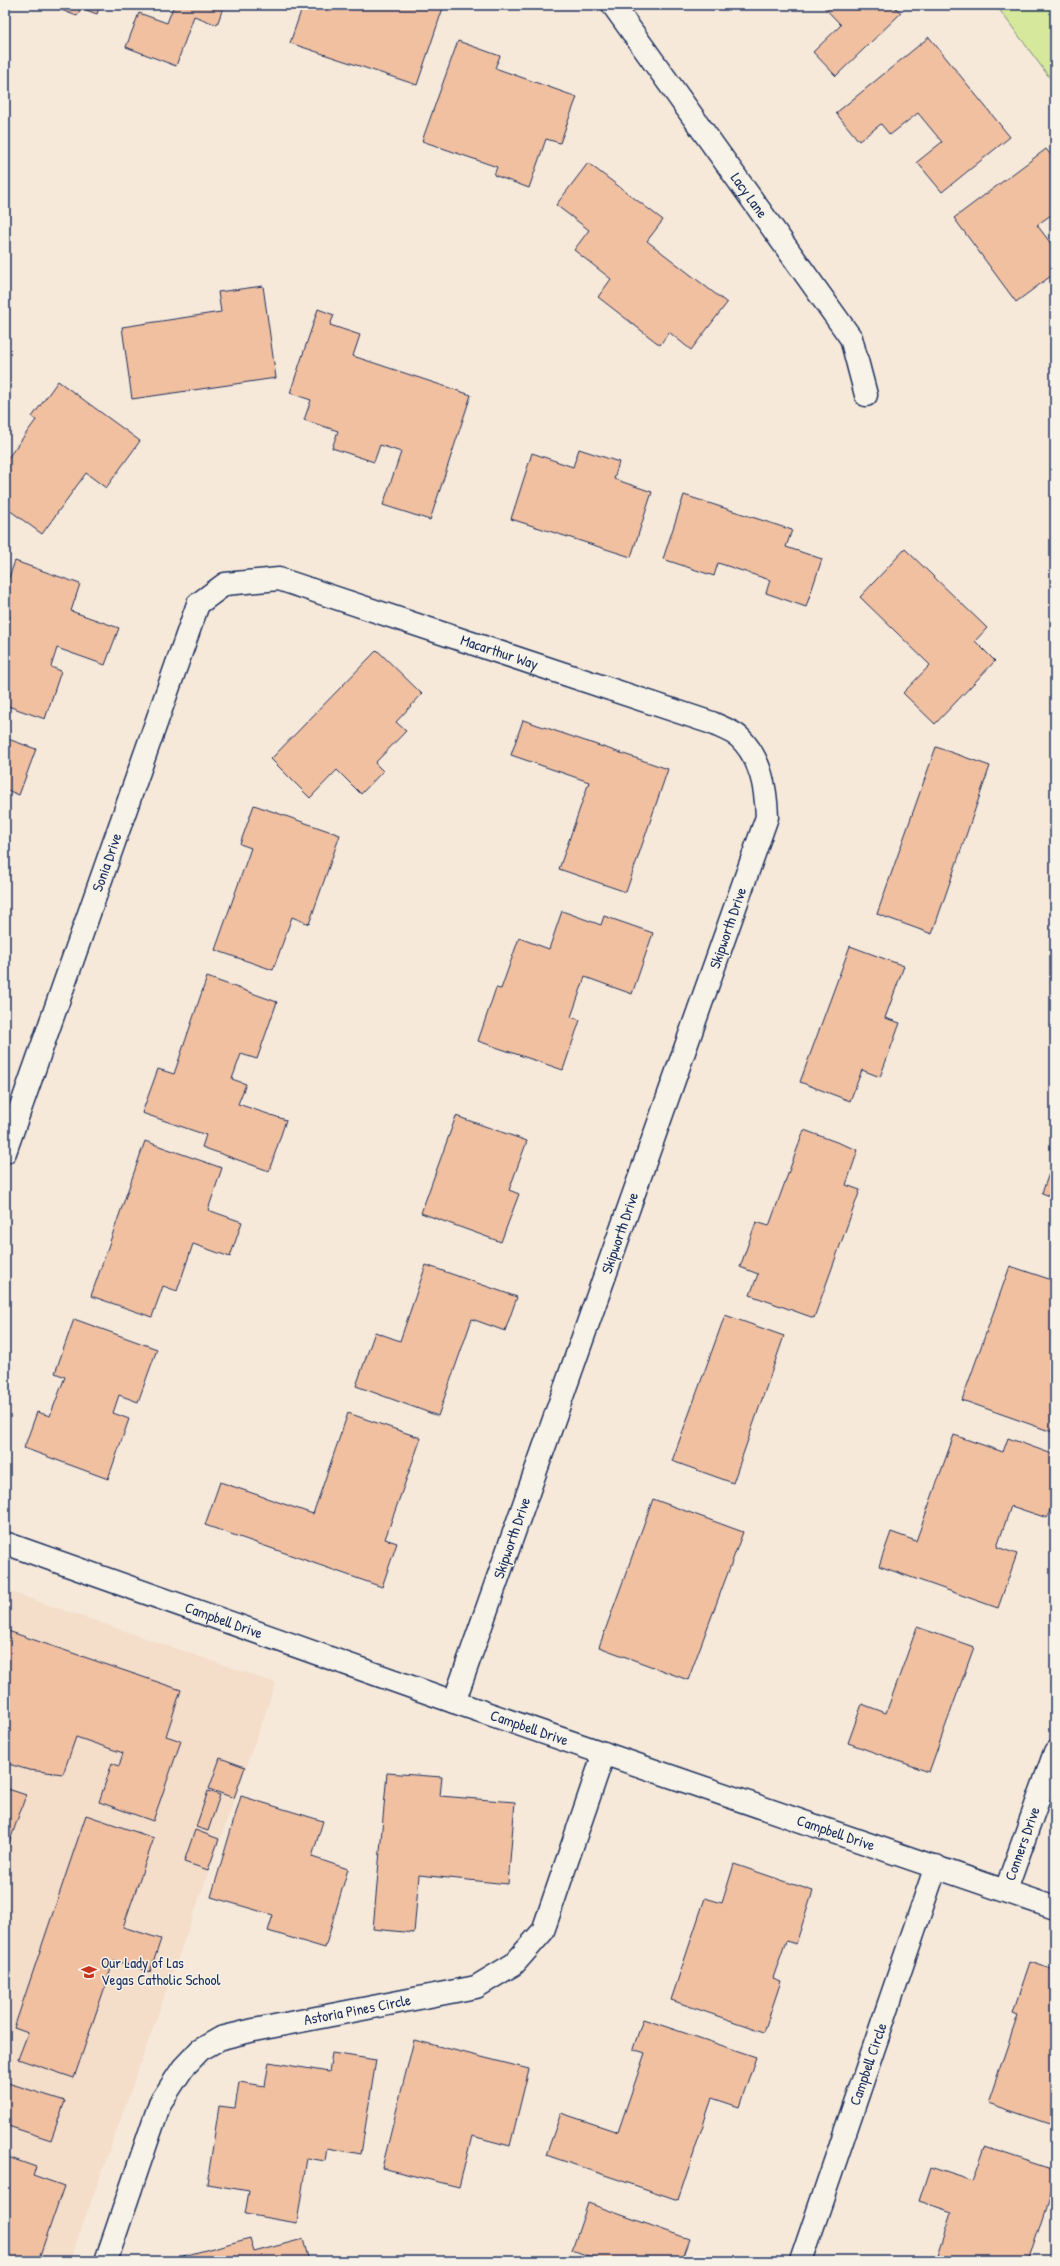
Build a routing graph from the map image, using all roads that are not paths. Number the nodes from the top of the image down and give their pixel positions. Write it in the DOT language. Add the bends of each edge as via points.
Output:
graph roads {
  1 [pos="613,5"];
  2 [pos="866,395"];
  3 [pos="225,584"];
  4 [pos="757,762"];
  5 [pos="5,1152"];
  6 [pos="5,1543"];
  7 [pos="454,1702"];
  8 [pos="1055,1752"];
  9 [pos="604,1753"];
  10 [pos="936,1866"];
  11 [pos="1006,1890"];
  12 [pos="1055,1908"];
  13 [pos="106,2261"];
  14 [pos="801,2261"];
  1 -- 2 [label="street, Lacy Lane" via="851,338"];
  3 -- 4 [label="street, Macarthur Way" via="279,579 712,723 738,737"];
  3 -- 5 [label="street, Sonia Drive" via="198,604"];
  4 -- 7 [label="street, Skipworth Drive" via="766,793 767,817"];
  6 -- 7 [label="street, Campbell Drive"];
  7 -- 9 [label="street, Campbell Drive"];
  8 -- 11 [label="street, Conners Drive"];
  9 -- 10 [label="street, Campbell Drive"];
  9 -- 13 [label="street, Astoria Pines Circle" via="543,1931 514,1964 476,1987 254,2030 221,2038 200,2050 183,2068 160,2103"];
  10 -- 11 [label="street, Campbell Drive"];
  10 -- 14 [label="street, Campbell Circle"];
  11 -- 12 [label="street, Campbell Drive"];
}
